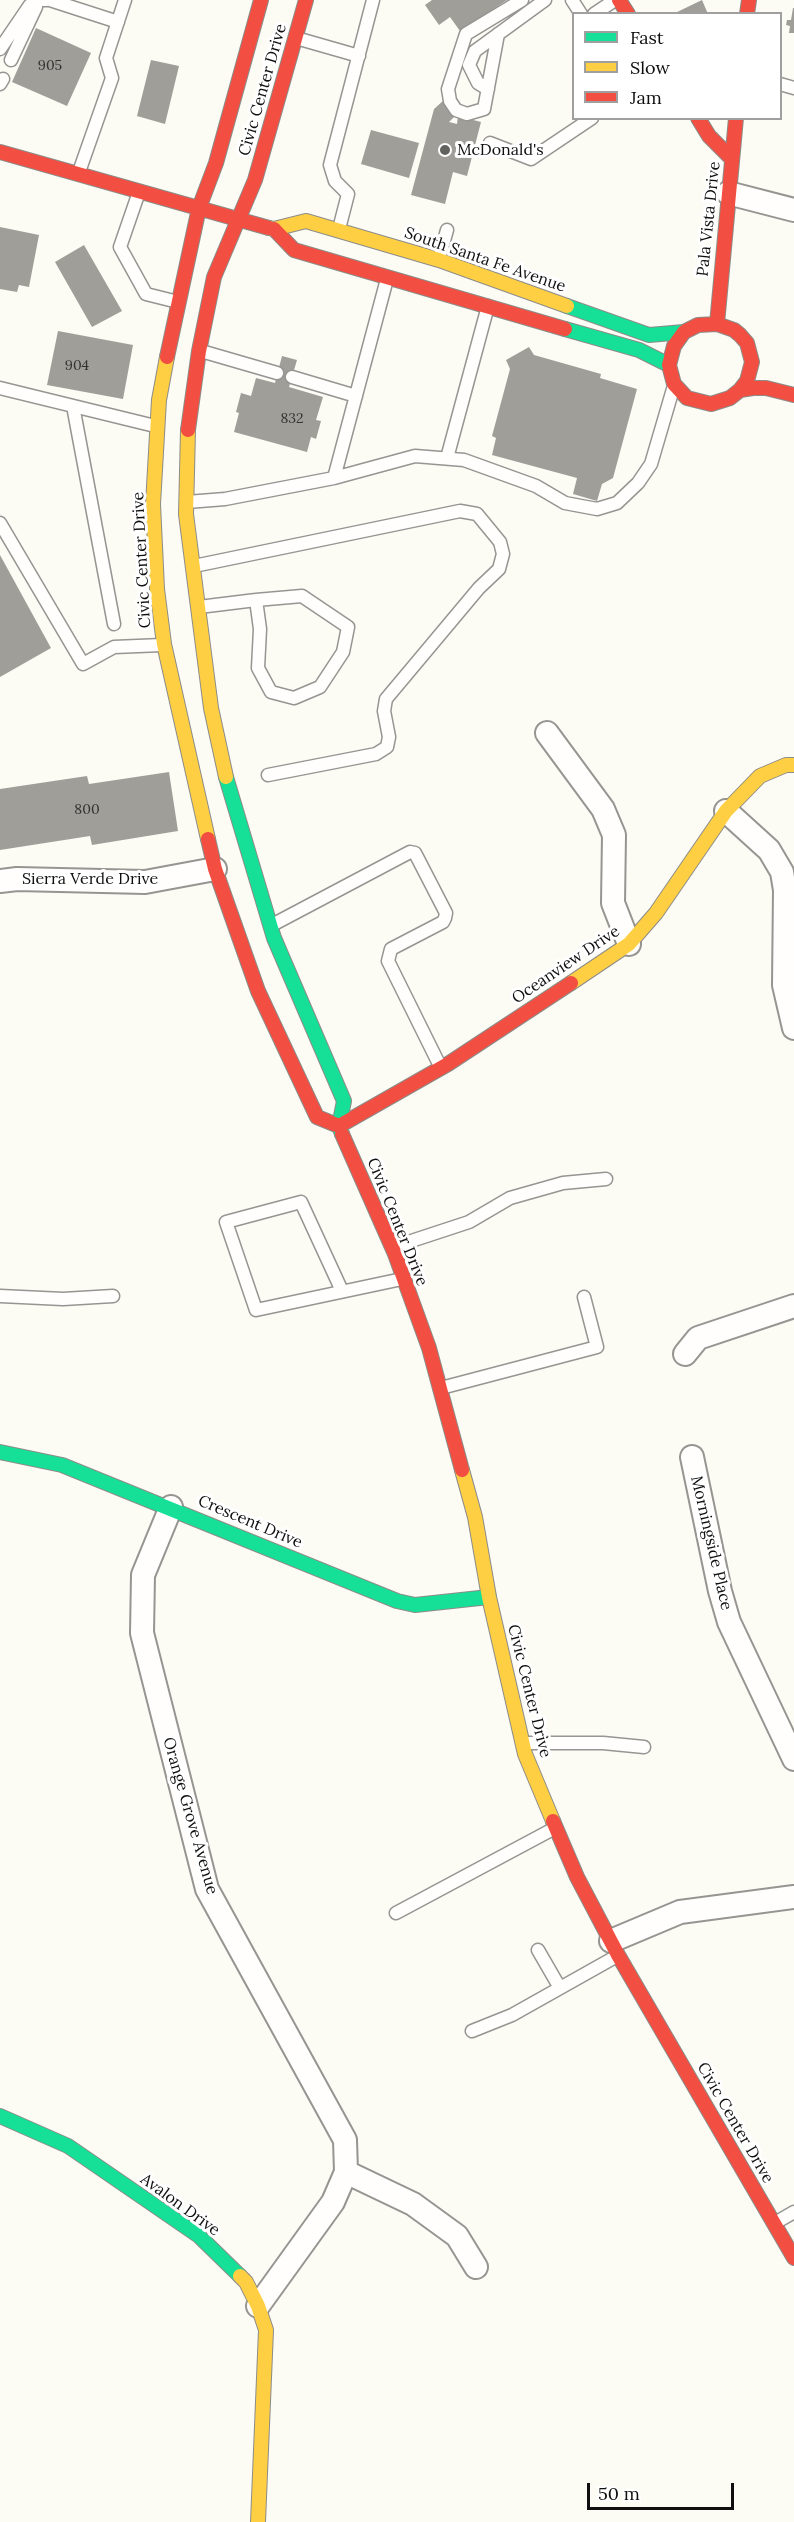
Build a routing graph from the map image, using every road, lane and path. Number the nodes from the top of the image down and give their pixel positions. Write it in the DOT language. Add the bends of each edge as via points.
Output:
graph roads {
  1 [pos="39,0"];
  2 [pos="49,0"];
  3 [pos="125,0"];
  4 [pos="261,0"];
  5 [pos="306,0"];
  6 [pos="373,0"];
  7 [pos="522,0"];
  8 [pos="545,0"];
  9 [pos="617,0"];
  10 [pos="597,12"];
  11 [pos="626,12"];
  12 [pos="118,22"];
  13 [pos="498,34"];
  14 [pos="295,38"];
  15 [pos="0,49"];
  16 [pos="359,56"];
  17 [pos="11,60"];
  18 [pos="488,89"];
  19 [pos="589,120"];
  20 [pos="699,120"];
  21 [pos="736,120"];
  22 [pos="490,143"];
  23 [pos="0,152"];
  24 [pos="732,159"];
  25 [pos="78,174"];
  26 [pos="139,191"];
  27 [pos="728,193"];
  28 [pos="199,208"];
  29 [pos="794,210"];
  30 [pos="239,219"];
  31 [pos="274,229"];
  32 [pos="339,230"];
  33 [pos="447,230"];
  34 [pos="439,260"];
  35 [pos="388,276"];
  36 [pos="178,302"];
  37 [pos="488,305"];
  38 [pos="717,324"];
  39 [pos="684,332"];
  40 [pos="200,351"];
  41 [pos="750,353"];
  42 [pos="669,366"];
  43 [pos="766,367"];
  44 [pos="277,373"];
  45 [pos="292,377"];
  46 [pos="674,384"];
  47 [pos="0,388"];
  48 [pos="740,390"];
  49 [pos="794,394"];
  50 [pos="356,396"];
  51 [pos="73,406"];
  52 [pos="156,427"];
  53 [pos="447,458"];
  54 [pos="334,478"];
  55 [pos="186,502"];
  56 [pos="0,523"];
  57 [pos="193,566"];
  58 [pos="256,600"];
  59 [pos="198,607"];
  60 [pos="114,624"];
  61 [pos="164,644"];
  62 [pos="547,733"];
  63 [pos="794,765"];
  64 [pos="268,775"];
  65 [pos="726,811"];
  66 [pos="215,868"];
  67 [pos="0,881"];
  68 [pos="272,932"];
  69 [pos="629,944"];
  70 [pos="794,1028"];
  71 [pos="441,1068"];
  72 [pos="339,1126"];
  73 [pos="606,1179"];
  74 [pos="392,1248"];
  75 [pos="404,1278"];
  76 [pos="342,1291"];
  77 [pos="0,1296"];
  78 [pos="113,1296"];
  79 [pos="584,1297"];
  80 [pos="794,1306"];
  81 [pos="685,1354"];
  82 [pos="440,1388"];
  83 [pos="0,1452"];
  84 [pos="692,1457"];
  85 [pos="171,1507"];
  86 [pos="489,1597"];
  87 [pos="523,1743"];
  88 [pos="644,1747"];
  89 [pos="794,1759"];
  90 [pos="556,1828"];
  91 [pos="794,1897"];
  92 [pos="396,1912"];
  93 [pos="615,1948"];
  94 [pos="538,1950"];
  95 [pos="560,1988"];
  96 [pos="472,2031"];
  97 [pos="0,2116"];
  98 [pos="346,2172"];
  99 [pos="794,2212"];
  100 [pos="774,2223"];
  101 [pos="794,2258"];
  102 [pos="476,2267"];
  103 [pos="258,2306"];
  104 [pos="258,2522"];
  1 -- 2 [label="lane"];
  1 -- 15 [label="lane" via="30,5"];
  1 -- 17 [label="lane"];
  2 -- 12 [label="lane"];
  3 -- 12 [label="lane"];
  4 -- 28 [label="main road, Civic Center Drive" via="216,163"];
  5 -- 14 [label="main road, Civic Center Drive"];
  6 -- 16 [label="lane"];
  7 -- 18 [label="lane" via="465,34 448,89 450,101 456,110 467,114 484,109"];
  8 -- 13 [label="lane"];
  9 -- 10 [label="lane"];
  9 -- 11 [label="main road"];
  12 -- 25 [label="lane" via="106,58 112,78"];
  13 -- 18 [label="lane"];
  13 -- 18 [label="lane" via="475,51 469,65 478,83"];
  14 -- 16 [label="lane"];
  14 -- 30 [label="main road, Civic Center Drive" via="255,180"];
  16 -- 32 [label="lane" via="330,165 335,181 348,195"];
  19 -- 22 [label="lane" via="531,159"];
  20 -- 24 [label="main road"];
  21 -- 24 [label="main road, Pala Vista Drive"];
  23 -- 25 [label="main road, South Santa Fe Avenue"];
  24 -- 27 [label="main road, Pala Vista Drive"];
  25 -- 26 [label="main road, South Santa Fe Avenue"];
  26 -- 28 [label="main road, South Santa Fe Avenue"];
  26 -- 36 [label="lane" via="120,247 146,294"];
  27 -- 29 [label="street"];
  27 -- 38 [label="main road, Pala Vista Drive"];
  28 -- 30 [label="main road, South Santa Fe Avenue"];
  28 -- 36 [label="main road, Civic Center Drive"];
  30 -- 31 [label="main road, South Santa Fe Avenue"];
  30 -- 40 [label="main road, Civic Center Drive" via="214,277"];
  31 -- 32 [label="main road, South Santa Fe Avenue" via="306,221"];
  31 -- 35 [label="main road, South Santa Fe Avenue" via="294,250"];
  32 -- 34 [label="main road, South Santa Fe Avenue"];
  33 -- 34 [label="lane"];
  34 -- 39 [label="main road, South Santa Fe Avenue" via="649,335"];
  35 -- 37 [label="main road, South Santa Fe Avenue"];
  35 -- 50 [label="lane"];
  36 -- 52 [label="main road, Civic Center Drive"];
  37 -- 42 [label="main road, South Santa Fe Avenue" via="639,350"];
  37 -- 53 [label="lane"];
  38 -- 39 [label="main road, South Santa Fe Avenue" via="698,325"];
  38 -- 41 [label="main road" via="740,335"];
  39 -- 42 [label="main road" via="674,346"];
  40 -- 44 [label="lane"];
  40 -- 55 [label="main road, Civic Center Drive" via="188,433"];
  41 -- 43 [label="main road"];
  41 -- 48 [label="main road" via="750,371"];
  42 -- 46 [label="main road"];
  45 -- 50 [label="lane"];
  46 -- 48 [label="main road" via="687,398 703,404 721,402"];
  46 -- 53 [label="lane" via="651,464 617,503 597,509 565,503 536,486 464,460"];
  47 -- 51 [label="lane"];
  48 -- 49 [label="main road" via="766,388"];
  50 -- 54 [label="lane"];
  51 -- 52 [label="lane"];
  51 -- 60 [label="lane"];
  52 -- 61 [label="main road, Civic Center Drive" via="153,515 156,589"];
  53 -- 54 [label="lane" via="415,456"];
  54 -- 55 [label="lane" via="225,499"];
  55 -- 57 [label="main road, Civic Center Drive"];
  56 -- 61 [label="lane" via="83,664 114,647"];
  57 -- 59 [label="main road, Civic Center Drive"];
  57 -- 64 [label="lane" via="460,511 477,514 500,542 503,554 499,569 386,699 387,747 376,754"];
  58 -- 58 [label="lane" via="302,596 348,627 343,652 320,687 294,698 271,692 258,668 260,629"];
  58 -- 59 [label="lane"];
  59 -- 68 [label="main road, Civic Center Drive" via="211,708 226,778"];
  61 -- 66 [label="main road, Civic Center Drive"];
  62 -- 69 [label="street" via="603,808 614,835 613,903"];
  63 -- 65 [label="main road, Oceanview Drive" via="760,776"];
  65 -- 69 [label="main road, Oceanview Drive" via="657,913"];
  65 -- 70 [label="street" via="769,850 782,872 784,985"];
  66 -- 67 [label="street, Sierra Verde Drive" via="145,882"];
  66 -- 68 [label="main road" via="241,879 257,919"];
  66 -- 72 [label="main road, Civic Center Drive" via="258,992 317,1117"];
  68 -- 71 [label="lane" via="410,852 415,853 446,918 391,949 388,961"];
  68 -- 72 [label="main road, Civic Center Drive" via="344,1101"];
  69 -- 71 [label="main road, Oceanview Drive"];
  71 -- 72 [label="main road, Oceanview Drive"];
  72 -- 74 [label="main road, Civic Center Drive"];
  73 -- 74 [label="lane" via="563,1184 510,1198 469,1222"];
  74 -- 75 [label="main road, Civic Center Drive"];
  75 -- 76 [label="lane"];
  75 -- 82 [label="main road, Civic Center Drive"];
  76 -- 76 [label="lane" via="256,1310 226,1222 302,1202"];
  77 -- 78 [label="lane"];
  79 -- 82 [label="lane" via="597,1347"];
  80 -- 81 [label="street" via="698,1338"];
  82 -- 86 [label="main road, Civic Center Drive" via="475,1517"];
  83 -- 85 [label="main road, Crescent Drive" via="62,1465"];
  84 -- 89 [label="street, Morningside Place" via="729,1622"];
  85 -- 86 [label="main road, Crescent Drive" via="397,1601 415,1605"];
  85 -- 98 [label="street, Orange Grove Avenue" via="143,1575 142,1633 207,1888 345,2140"];
  86 -- 87 [label="main road, Civic Center Drive"];
  87 -- 88 [label="lane"];
  87 -- 90 [label="main road, Civic Center Drive"];
  90 -- 92 [label="lane"];
  90 -- 93 [label="main road, Civic Center Drive"];
  91 -- 93 [label="street" via="680,1912"];
  93 -- 95 [label="lane"];
  93 -- 100 [label="main road, Civic Center Drive"];
  94 -- 95 [label="lane"];
  95 -- 96 [label="lane" via="502,2020"];
  97 -- 103 [label="main road, Avalon Drive" via="68,2146 199,2236 246,2282"];
  98 -- 102 [label="street" via="414,2204 457,2236"];
  98 -- 103 [label="street" via="333,2202"];
  99 -- 100 [label="lane"];
  100 -- 101 [label="main road, Civic Center Drive"];
  103 -- 104 [label="main road, Avalon Drive" via="266,2330"];
}
